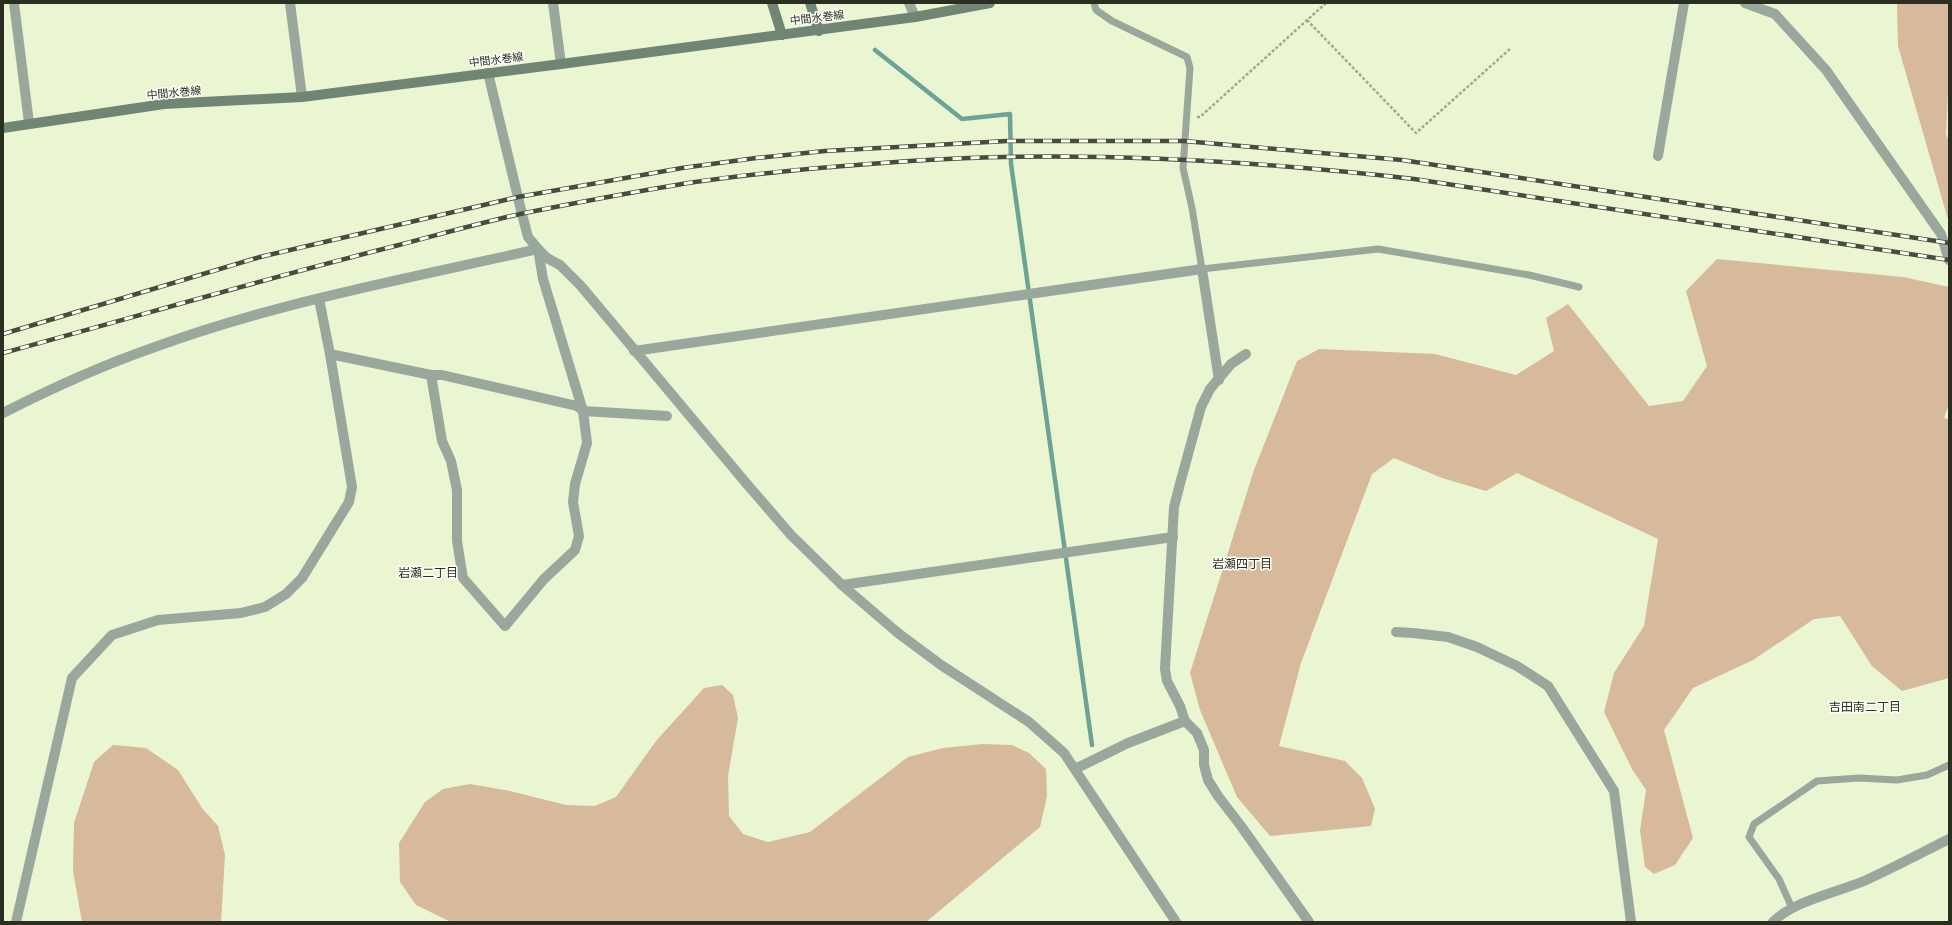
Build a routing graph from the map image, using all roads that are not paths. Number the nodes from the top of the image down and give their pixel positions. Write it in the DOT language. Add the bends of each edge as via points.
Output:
graph roads {
  1 [pos="14,3"];
  2 [pos="290,3"];
  3 [pos="553,3"];
  4 [pos="772,3"];
  5 [pos="810,3"];
  6 [pos="909,3"];
  7 [pos="990,3"];
  8 [pos="1094,3"];
  9 [pos="1684,3"];
  10 [pos="1745,3"];
  11 [pos="915,17"];
  12 [pos="819,31"];
  13 [pos="782,35"];
  14 [pos="561,64"];
  15 [pos="488,73"];
  16 [pos="302,97"];
  17 [pos="29,123"];
  18 [pos="3,128"];
  19 [pos="1658,156"];
  20 [pos="538,249"];
  21 [pos="1949,260"];
  22 [pos="1202,269"];
  23 [pos="1579,287"];
  24 [pos="319,299"];
  25 [pos="634,351"];
  26 [pos="330,354"];
  27 [pos="1246,354"];
  28 [pos="431,375"];
  29 [pos="1219,380"];
  30 [pos="583,411"];
  31 [pos="3,413"];
  32 [pos="667,416"];
  33 [pos="1173,537"];
  34 [pos="842,585"];
  35 [pos="1396,632"];
  36 [pos="1185,721"];
  37 [pos="1949,765"];
  38 [pos="1076,769"];
  39 [pos="1949,839"];
  40 [pos="1792,908"];
  41 [pos="16,922"];
  42 [pos="1176,922"];
  43 [pos="1309,922"];
  44 [pos="1631,922"];
  45 [pos="1773,922"];
  1 -- 17 [label="street"];
  2 -- 16 [label="street"];
  3 -- 14 [label="street"];
  4 -- 13 [label="main road"];
  5 -- 12 [label="main road"];
  6 -- 11 [label="street"];
  7 -- 11 [label="main road, 中間水巻線"];
  8 -- 22 [label="lane" via="1096,10 1112,21 1187,57 1190,68 1182,168 1192,208"];
  9 -- 19 [label="street"];
  10 -- 21 [label="street" via="1776,14 1826,70 1941,234"];
  11 -- 12 [label="main road, 中間水巻線"];
  12 -- 13 [label="main road, 中間水巻線"];
  13 -- 14 [label="main road, 中間水巻線"];
  14 -- 15 [label="main road, 中間水巻線"];
  15 -- 16 [label="main road, 中間水巻線"];
  15 -- 20 [label="street" via="528,237"];
  16 -- 17 [label="main road, 中間水巻線" via="164,104"];
  17 -- 18 [label="main road, 中間水巻線"];
  20 -- 24 [label="street"];
  20 -- 25 [label="street" via="560,265 581,286"];
  20 -- 30 [label="street" via="543,279"];
  22 -- 23 [label="lane" via="1378,249 1529,275"];
  22 -- 25 [label="street"];
  22 -- 29 [label="street"];
  24 -- 26 [label="street"];
  24 -- 31 [label="street" via="155,346 58,386"];
  25 -- 34 [label="street" via="791,534"];
  26 -- 28 [label="street"];
  26 -- 41 [label="street" via="352,487 348,502 302,578 286,594 265,607 241,613 158,620 112,635 72,678"];
  27 -- 29 [label="street" via="1231,364"];
  28 -- 30 [label="street" via="450,376 577,406"];
  28 -- 30 [label="street" via="442,441 451,461 457,490 457,541 463,578 505,626 544,579 575,550 579,536 573,502 587,443"];
  29 -- 33 [label="street" via="1210,389 1201,407 1174,507"];
  30 -- 32 [label="street"];
  33 -- 34 [label="street"];
  33 -- 36 [label="street" via="1165,669 1167,681"];
  34 -- 38 [label="street" via="898,633 941,665 1029,722 1064,753"];
  35 -- 44 [label="street" via="1448,637 1477,646 1517,666 1548,686 1614,791"];
  36 -- 38 [label="street" via="1128,743"];
  36 -- 43 [label="street" via="1197,733 1204,750 1208,780"];
  37 -- 40 [label="lane" via="1927,775 1897,780 1859,778 1817,781 1754,824 1749,837 1780,879"];
  38 -- 42 [label="street"];
  39 -- 40 [label="street" via="1864,881"];
  40 -- 45 [label="street"];
}
